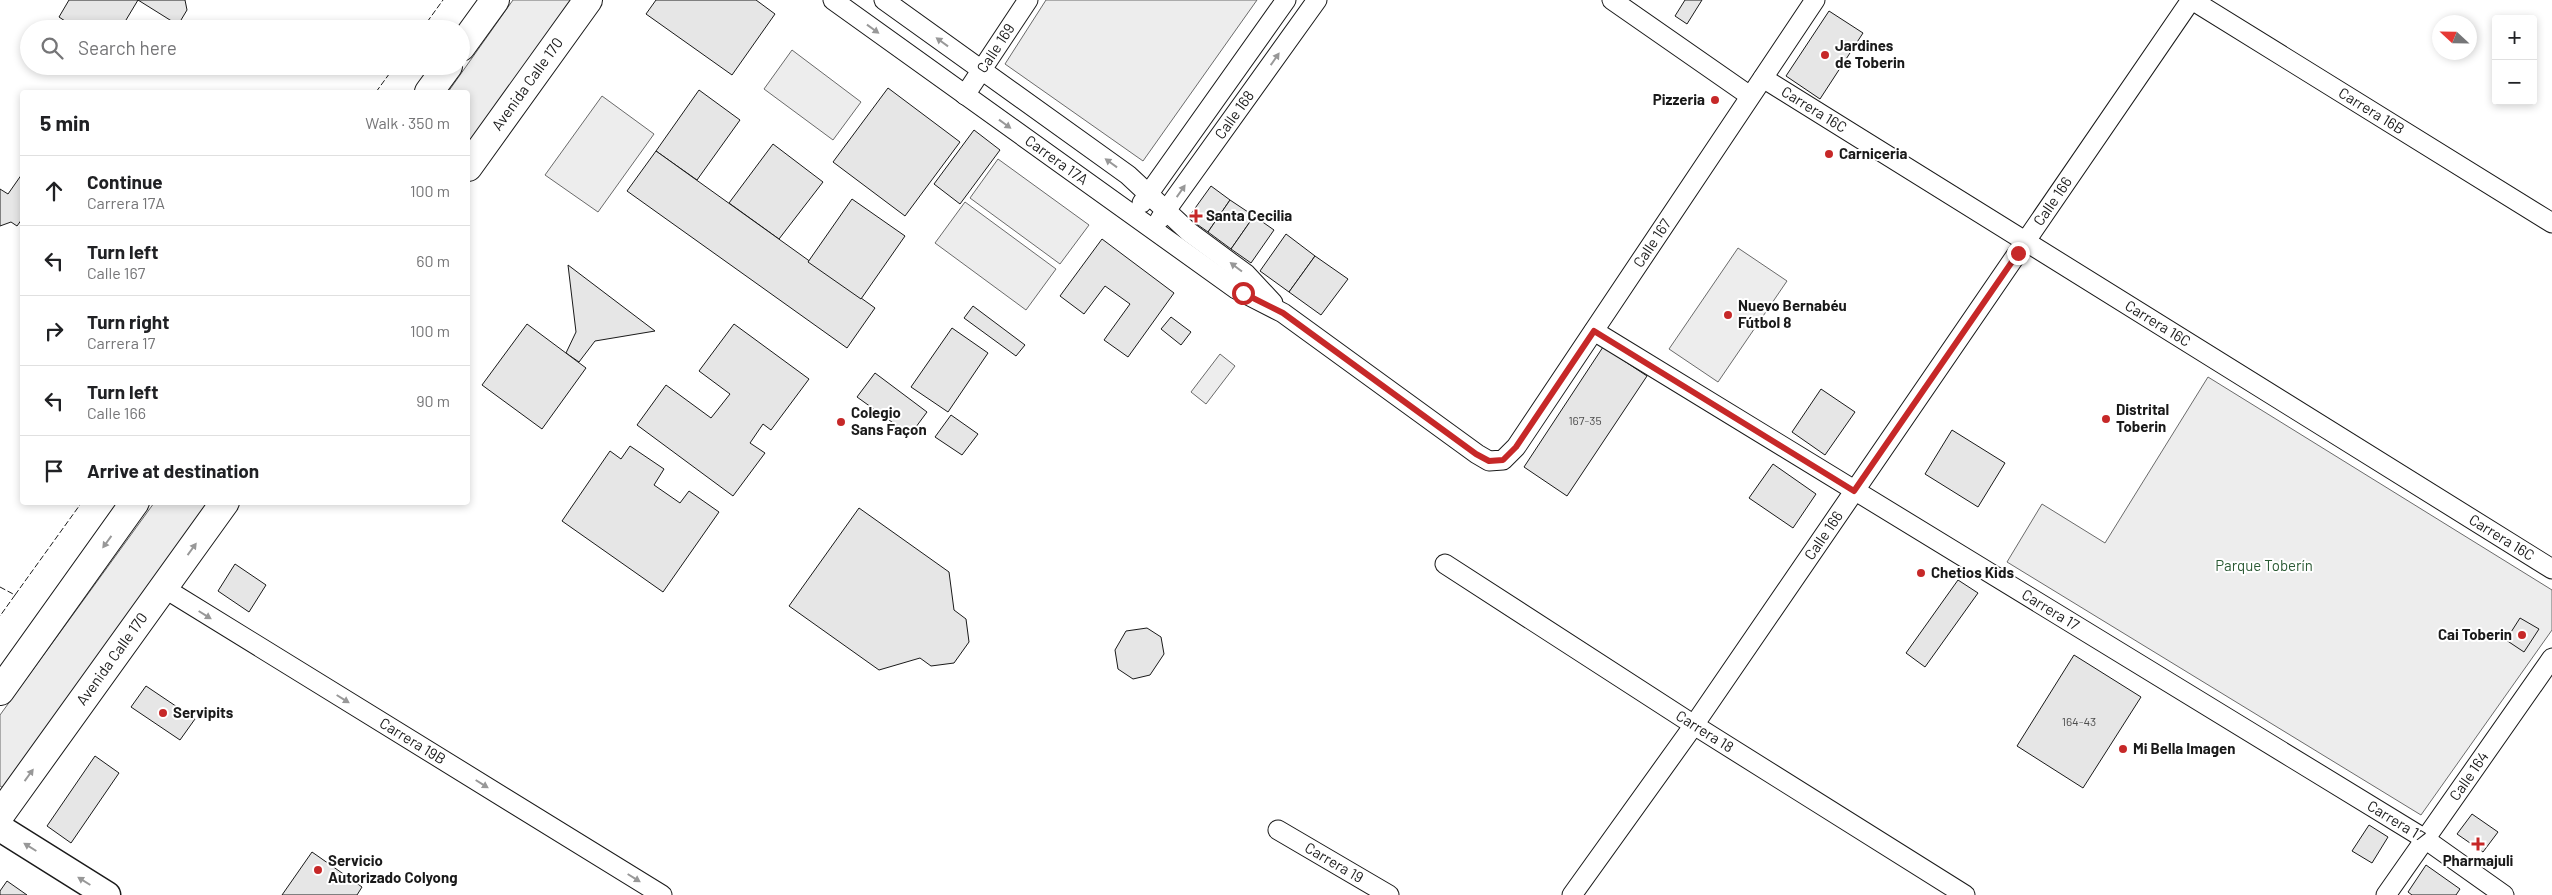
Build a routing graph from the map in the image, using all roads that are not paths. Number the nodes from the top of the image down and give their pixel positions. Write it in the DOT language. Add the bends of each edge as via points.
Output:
graph roads {
  1 [pos="495,0"];
  2 [pos="588,0"];
  3 [pos="834,0"];
  4 [pos="884,0"];
  5 [pos="1028,0"];
  6 [pos="1286,0"];
  7 [pos="1317,0"];
  8 [pos="1612,0"];
  9 [pos="1815,0"];
  10 [pos="2192,0"];
  11 [pos="470,35"];
  12 [pos="982,70"];
  13 [pos="441,75"];
  14 [pos="1763,78"];
  15 [pos="430,90"];
  16 [pos="965,95"];
  17 [pos="1750,96"];
  18 [pos="470,164"];
  19 [pos="1148,194"];
  20 [pos="1167,211"];
  21 [pos="1132,217"];
  22 [pos="2552,223"];
  23 [pos="1152,230"];
  24 [pos="2025,242"];
  25 [pos="1283,313"];
  26 [pos="1594,331"];
  27 [pos="1476,454"];
  28 [pos="1854,491"];
  29 [pos="133,505"];
  30 [pos="223,505"];
  31 [pos="1446,564"];
  32 [pos="2552,569"];
  33 [pos="164,588"];
  34 [pos="2552,658"];
  35 [pos="0,691"];
  36 [pos="1694,724"];
  37 [pos="0,815"];
  38 [pos="0,828"];
  39 [pos="1278,830"];
  40 [pos="2425,839"];
  41 [pos="107,895"];
  42 [pos="662,895"];
  43 [pos="1389,895"];
  44 [pos="1572,895"];
  45 [pos="1965,895"];
  46 [pos="2386,895"];
  47 [pos="2504,895"];
  1 -- 11 [label="main road"];
  2 -- 18 [label="main road, Avenida Calle 170"];
  3 -- 16 [label="street, Carrera 17A, one-way"];
  12 -- 4 [label="street, Carrera 17A, one-way"];
  5 -- 12 [label="street, Calle 169"];
  6 -- 19 [label="street, Calle 168"];
  20 -- 7 [label="street, Calle 168, one-way"];
  8 -- 17 [label="street"];
  9 -- 14 [label="street, Calle 167"];
  10 -- 22 [label="street, Carrera 16B"];
  10 -- 24 [label="street, Calle 166"];
  12 -- 16 [label="street, Calle 169"];
  19 -- 12 [label="street, Carrera 17A, one-way" via="1128,175"];
  13 -- 15 [label="main road"];
  14 -- 17 [label="street, Calle 167"];
  14 -- 24 [label="street, Carrera 16C"];
  16 -- 21 [label="street, Carrera 17A, one-way"];
  17 -- 26 [label="street, Calle 167"];
  19 -- 20 [label="street, Carrera 17A"];
  19 -- 21 [label="street, Calle 168"];
  20 -- 23 [label="street, Calle 168"];
  25 -- 20 [label="street, Carrera 17A, one-way" via="1246,274 1189,232"];
  21 -- 23 [label="street, Carrera 17A"];
  23 -- 25 [label="street, Carrera 17A" via="1236,289"];
  24 -- 28 [label="street, Calle 166"];
  24 -- 32 [label="street, Carrera 16C"];
  25 -- 27 [label="street, Carrera 17A"];
  26 -- 27 [label="street, Calle 167" via="1516,447 1503,460 1489,461"];
  26 -- 28 [label="street, Carrera 17"];
  28 -- 36 [label="street, Calle 166"];
  28 -- 40 [label="street, Carrera 17"];
  29 -- 35 [label="main road, one-way"];
  33 -- 30 [label="main road, Avenida Calle 170, one-way"];
  31 -- 36 [label="street, Carrera 18"];
  37 -- 33 [label="main road, Avenida Calle 170, one-way"];
  33 -- 42 [label="street, Carrera 19B, one-way"];
  34 -- 40 [label="street, Calle 164"];
  36 -- 44 [label="street, Calle 166"];
  36 -- 45 [label="street, Carrera 18"];
  41 -- 38 [label="main road, one-way"];
  39 -- 43 [label="street, Carrera 19"];
  40 -- 46 [label="street, Calle 164"];
  40 -- 47 [label="street, Carrera 17"];
}
